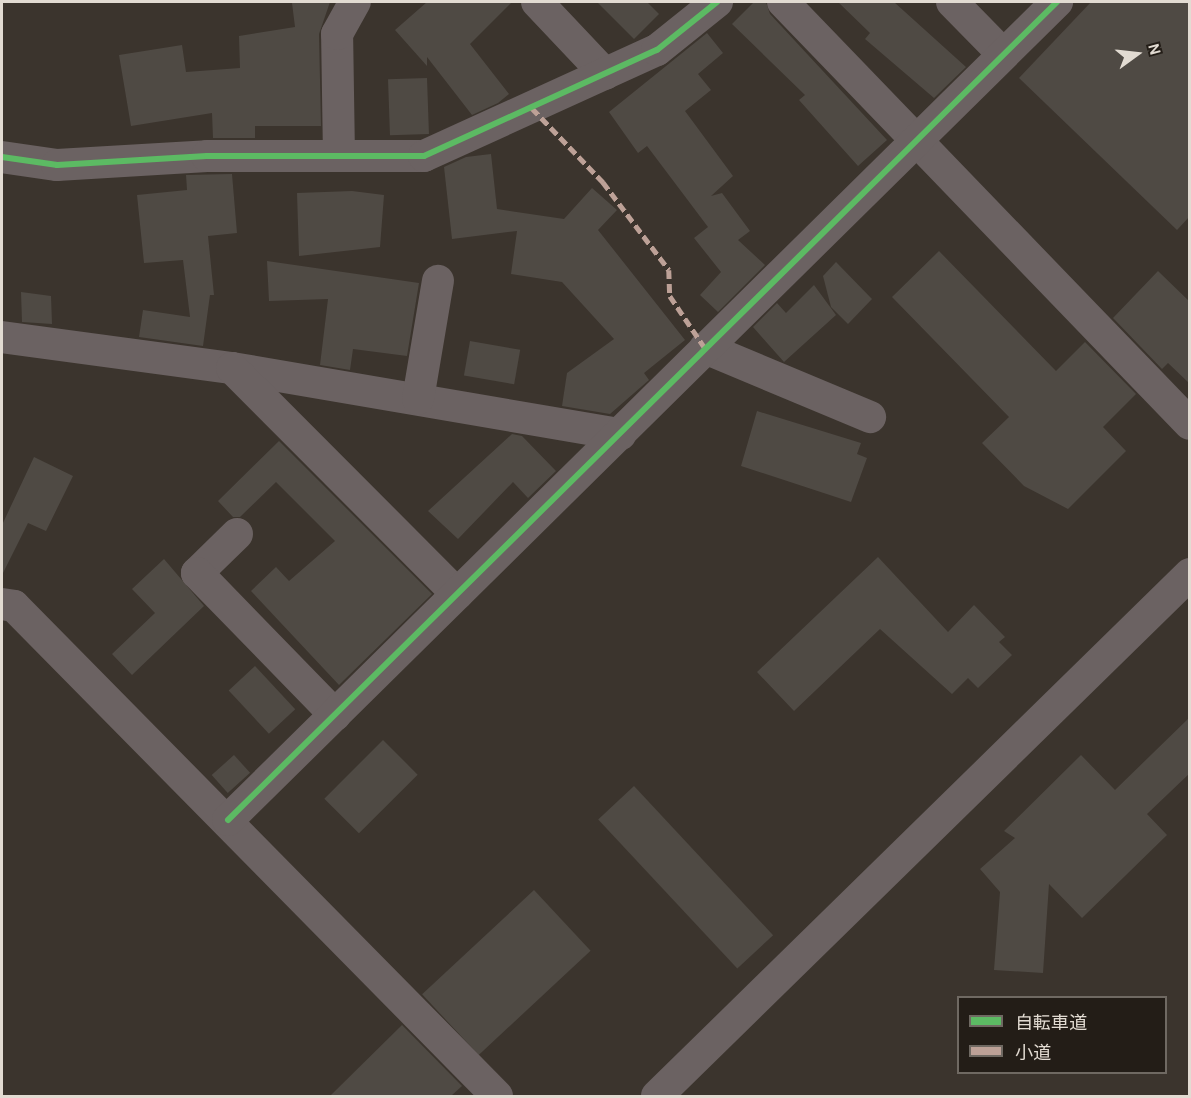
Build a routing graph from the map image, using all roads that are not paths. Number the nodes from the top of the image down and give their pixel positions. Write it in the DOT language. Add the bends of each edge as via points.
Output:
graph roads {
  1 [pos="355,2"];
  2 [pos="537,2"];
  3 [pos="717,2"];
  4 [pos="783,2"];
  5 [pos="952,2"];
  6 [pos="1057,2"];
  7 [pos="1004,54"];
  8 [pos="605,74"];
  9 [pos="916,137"];
  10 [pos="339,156"];
  11 [pos="2,157"];
  12 [pos="438,281"];
  13 [pos="2,337"];
  14 [pos="705,348"];
  15 [pos="232,368"];
  16 [pos="418,399"];
  17 [pos="870,417"];
  18 [pos="1190,424"];
  19 [pos="620,434"];
  20 [pos="237,534"];
  21 [pos="1190,574"];
  22 [pos="457,594"];
  23 [pos="2,604"];
  24 [pos="335,715"];
  25 [pos="228,820"];
  26 [pos="497,1096"];
  27 [pos="657,1096"];
  1 -- 10 [label="street" via="337,34"];
  2 -- 8 [label="street"];
  3 -- 8 [label="street" via="657,50"];
  4 -- 9 [label="street"];
  5 -- 7 [label="street"];
  6 -- 7 [label="street"];
  7 -- 9 [label="street"];
  8 -- 10 [label="street" via="424,156"];
  9 -- 14 [label="street"];
  9 -- 18 [label="street"];
  10 -- 11 [label="street" via="207,156 57,165"];
  12 -- 16 [label="street"];
  13 -- 15 [label="street"];
  14 -- 17 [label="street"];
  14 -- 19 [label="street"];
  15 -- 16 [label="street"];
  15 -- 22 [label="street"];
  16 -- 19 [label="street"];
  19 -- 22 [label="street"];
  20 -- 24 [label="street" via="197,573"];
  21 -- 27 [label="street"];
  22 -- 24 [label="street"];
  23 -- 25 [label="street" via="14,606"];
  24 -- 25 [label="street"];
  25 -- 26 [label="street"];
}
